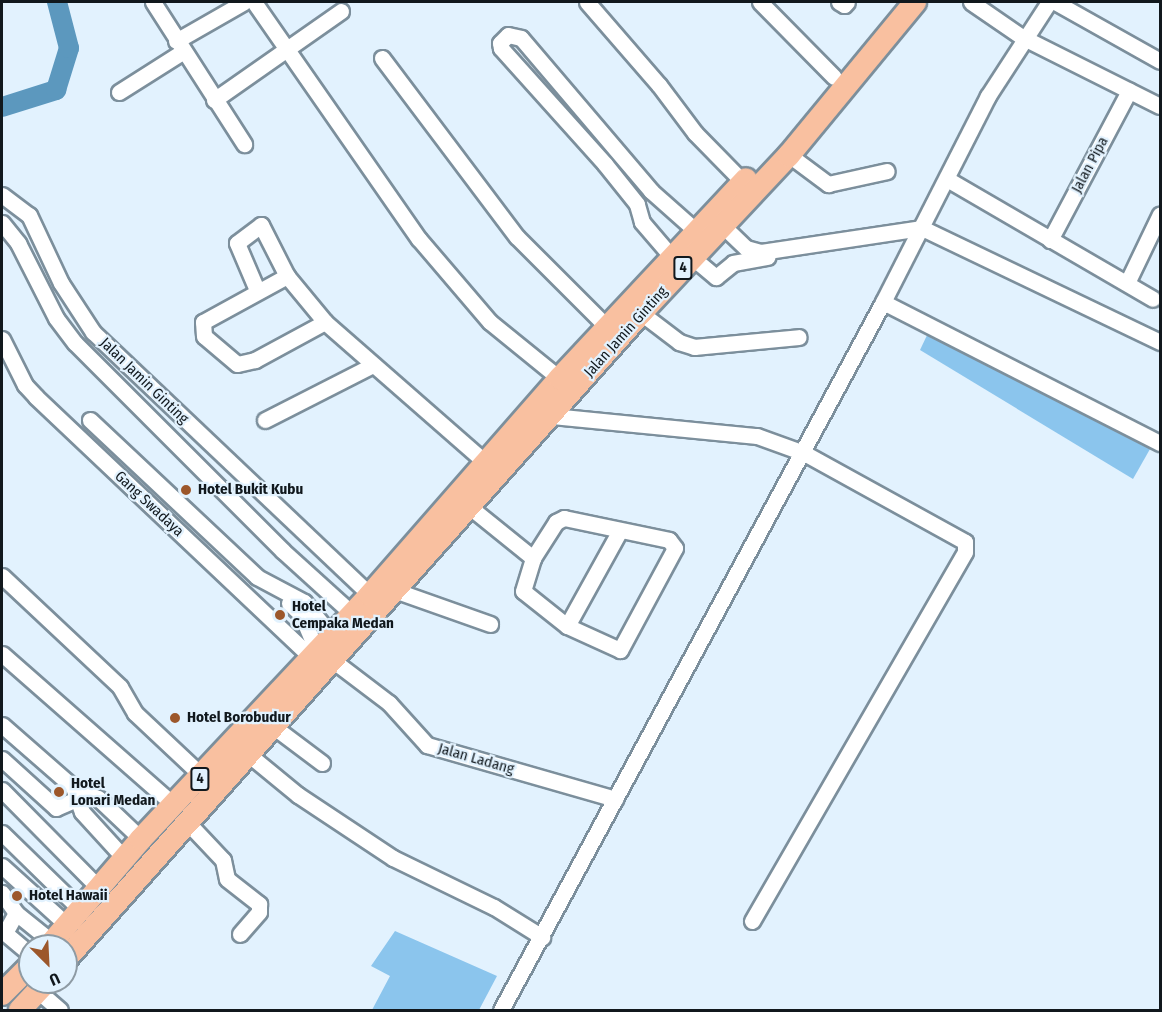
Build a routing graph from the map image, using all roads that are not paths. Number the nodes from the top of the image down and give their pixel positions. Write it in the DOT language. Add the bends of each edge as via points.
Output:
graph roads {
  1 [pos="153,2"];
  2 [pos="244,2"];
  3 [pos="254,2"];
  4 [pos="587,2"];
  5 [pos="760,2"];
  6 [pos="839,2"];
  7 [pos="847,2"];
  8 [pos="897,2"];
  9 [pos="915,2"];
  10 [pos="971,2"];
  11 [pos="1048,2"];
  12 [pos="1054,2"];
  13 [pos="341,11"];
  14 [pos="1022,37"];
  15 [pos="179,46"];
  16 [pos="286,49"];
  17 [pos="382,58"];
  18 [pos="1161,61"];
  19 [pos="545,67"];
  20 [pos="834,77"];
  21 [pos="528,80"];
  22 [pos="1129,91"];
  23 [pos="119,92"];
  24 [pos="569,94"];
  25 [pos="214,100"];
  26 [pos="1161,106"];
  27 [pos="553,107"];
  28 [pos="594,125"];
  29 [pos="581,137"];
  30 [pos="244,144"];
  31 [pos="618,153"];
  32 [pos="789,155"];
  33 [pos="605,164"];
  34 [pos="887,171"];
  35 [pos="947,179"];
  36 [pos="743,182"];
  37 [pos="651,191"];
  38 [pos="2,195"];
  39 [pos="637,204"];
  40 [pos="1161,214"];
  41 [pos="2,223"];
  42 [pos="723,226"];
  43 [pos="695,230"];
  44 [pos="920,231"];
  45 [pos="1050,240"];
  46 [pos="682,257"];
  47 [pos="287,276"];
  48 [pos="1127,284"];
  49 [pos="257,290"];
  50 [pos="1153,299"];
  51 [pos="883,302"];
  52 [pos="641,313"];
  53 [pos="325,322"];
  54 [pos="607,327"];
  55 [pos="799,337"];
  56 [pos="2,339"];
  57 [pos="1161,342"];
  58 [pos="373,365"];
  59 [pos="567,384"];
  60 [pos="552,416"];
  61 [pos="90,420"];
  62 [pos="265,420"];
  63 [pos="1161,443"];
  64 [pos="804,453"];
  65 [pos="486,463"];
  66 [pos="471,508"];
  67 [pos="300,530"];
  68 [pos="619,532"];
  69 [pos="283,551"];
  70 [pos="330,556"];
  71 [pos="532,558"];
  72 [pos="2,576"];
  73 [pos="312,577"];
  74 [pos="275,590"];
  75 [pos="382,597"];
  76 [pos="358,619"];
  77 [pos="490,624"];
  78 [pos="567,626"];
  79 [pos="322,650"];
  80 [pos="2,654"];
  81 [pos="2,725"];
  82 [pos="274,727"];
  83 [pos="248,754"];
  84 [pos="2,759"];
  85 [pos="322,763"];
  86 [pos="199,780"];
  87 [pos="2,790"];
  88 [pos="98,798"];
  89 [pos="77,799"];
  90 [pos="615,799"];
  91 [pos="174,805"];
  92 [pos="188,823"];
  93 [pos="2,833"];
  94 [pos="141,839"];
  95 [pos="124,858"];
  96 [pos="2,866"];
  97 [pos="98,887"];
  98 [pos="2,893"];
  99 [pos="16,913"];
  100 [pos="752,921"];
  101 [pos="59,934"];
  102 [pos="61,934"];
  103 [pos="62,934"];
  104 [pos="64,934"];
  105 [pos="65,934"];
  106 [pos="240,934"];
  107 [pos="542,937"];
  108 [pos="18,944"];
  109 [pos="2,946"];
  110 [pos="18,953"];
  111 [pos="18,978"];
  112 [pos="2,993"];
  113 [pos="35,994"];
  114 [pos="48,994"];
  115 [pos="20,1011"];
  116 [pos="60,1011"];
  117 [pos="501,1011"];
  1 -- 15 [label="street"];
  2 -- 15 [label="street"];
  3 -- 16 [label="street"];
  4 -- 36 [label="street" via="695,133"];
  5 -- 20 [label="street"];
  6 -- 7 [label="street"];
  8 -- 20 [label="highway, Jalan Jamin Ginting / 4"];
  9 -- 32 [label="highway, Jalan Jamin Ginting / 4"];
  10 -- 14 [label="street"];
  11 -- 14 [label="street"];
  12 -- 18 [label="street"];
  13 -- 16 [label="street"];
  14 -- 22 [label="street"];
  14 -- 35 [label="street"];
  15 -- 23 [label="street"];
  15 -- 25 [label="street"];
  16 -- 25 [label="street"];
  16 -- 59 [label="street" via="419,239 461,291 490,322"];
  17 -- 54 [label="street" via="517,237"];
  19 -- 21 [label="street"];
  19 -- 21 [label="street" via="521,38 508,35 500,46"];
  19 -- 24 [label="street"];
  20 -- 36 [label="highway, Jalan Jamin Ginting / 4"];
  21 -- 27 [label="street"];
  22 -- 26 [label="street"];
  22 -- 45 [label="street, Jalan Pipa"];
  24 -- 27 [label="street"];
  24 -- 28 [label="street"];
  25 -- 30 [label="street"];
  27 -- 29 [label="street"];
  28 -- 29 [label="street"];
  28 -- 31 [label="street"];
  29 -- 33 [label="street"];
  31 -- 33 [label="street"];
  31 -- 37 [label="street"];
  32 -- 34 [label="street" via="828,184"];
  32 -- 42 [label="highway, Jalan Jamin Ginting / 4"];
  33 -- 39 [label="street"];
  35 -- 44 [label="street"];
  35 -- 45 [label="street"];
  36 -- 43 [label="highway, Jalan Jamin Ginting / 4"];
  37 -- 39 [label="street"];
  37 -- 43 [label="street"];
  38 -- 67 [label="street, Jalan Jamin Ginting" via="29,215 66,291 93,332"];
  39 -- 46 [label="street" via="642,222"];
  40 -- 48 [label="street"];
  41 -- 69 [label="street, Jalan Jamin Ginting" via="18,243 56,318 75,343"];
  42 -- 44 [label="street" via="746,248 761,252"];
  42 -- 46 [label="highway, Jalan Jamin Ginting / 4"];
  43 -- 46 [label="highway, Jalan Jamin Ginting / 4"];
  44 -- 46 [label="street" via="735,262 716,277"];
  44 -- 51 [label="street"];
  44 -- 57 [label="street"];
  45 -- 48 [label="street"];
  46 -- 52 [label="highway, Jalan Jamin Ginting / 4"];
  46 -- 54 [label="highway, Jalan Jamin Ginting / 4"];
  47 -- 49 [label="street"];
  47 -- 49 [label="street" via="260,218 236,244"];
  47 -- 53 [label="street"];
  48 -- 50 [label="street"];
  49 -- 53 [label="street" via="206,318 201,327 204,336 237,364 255,360"];
  51 -- 63 [label="street"];
  51 -- 64 [label="street"];
  52 -- 55 [label="street" via="679,342 694,347"];
  52 -- 59 [label="highway, Jalan Jamin Ginting / 4"];
  53 -- 58 [label="street"];
  54 -- 59 [label="highway, Jalan Jamin Ginting / 4"];
  56 -- 79 [label="street, Gang Swadaya" via="25,386 46,408"];
  58 -- 62 [label="street"];
  58 -- 65 [label="street"];
  59 -- 60 [label="highway, Jalan Jamin Ginting / 4"];
  59 -- 65 [label="highway, Jalan Jamin Ginting / 4"];
  60 -- 64 [label="street" via="757,436"];
  60 -- 66 [label="highway, Jalan Jamin Ginting / 4"];
  61 -- 74 [label="street"];
  64 -- 90 [label="street"];
  64 -- 100 [label="street" via="963,540 966,548"];
  65 -- 75 [label="highway, Jalan Jamin Ginting / 4"];
  66 -- 71 [label="street"];
  66 -- 75 [label="highway, Jalan Jamin Ginting / 4"];
  67 -- 69 [label="street"];
  67 -- 70 [label="street, Jalan Jamin Ginting"];
  68 -- 71 [label="street" via="562,518"];
  68 -- 78 [label="street"];
  68 -- 78 [label="street" via="669,540 675,548 625,647 614,649"];
  69 -- 73 [label="street, Jalan Jamin Ginting"];
  70 -- 73 [label="street"];
  70 -- 75 [label="street, Jalan Jamin Ginting"];
  71 -- 78 [label="street" via="522,591"];
  72 -- 86 [label="street" via="120,687 129,718"];
  73 -- 76 [label="street, Jalan Jamin Ginting"];
  74 -- 79 [label="street" via="301,614"];
  74 -- 79 [label="street" via="304,602"];
  75 -- 76 [label="highway, Jalan Jamin Ginting / 4"];
  75 -- 77 [label="street"];
  76 -- 79 [label="highway, Jalan Jamin Ginting / 4"];
  79 -- 82 [label="highway, Jalan Jamin Ginting / 4"];
  79 -- 86 [label="highway, Jalan Jamin Ginting / 4"];
  79 -- 90 [label="street, Jalan Ladang" via="389,703 427,745"];
  80 -- 91 [label="street"];
  81 -- 89 [label="street"];
  82 -- 83 [label="highway, Jalan Jamin Ginting / 4"];
  82 -- 85 [label="street"];
  83 -- 92 [label="highway, Jalan Jamin Ginting / 4"];
  83 -- 107 [label="street" via="298,795 393,858 494,907"];
  84 -- 89 [label="street" via="56,808"];
  86 -- 91 [label="highway, Jalan Jamin Ginting / 4"];
  87 -- 97 [label="street"];
  88 -- 89 [label="street"];
  88 -- 89 [label="street"];
  88 -- 94 [label="street"];
  89 -- 95 [label="street"];
  90 -- 107 [label="street"];
  91 -- 94 [label="highway, Jalan Jamin Ginting / 4"];
  92 -- 105 [label="highway, Jalan Jamin Ginting / 4"];
  92 -- 106 [label="street" via="223,860 227,879 259,904 259,912"];
  93 -- 103 [label="street"];
  94 -- 95 [label="highway, Jalan Jamin Ginting / 4"];
  95 -- 97 [label="highway, Jalan Jamin Ginting / 4"];
  96 -- 102 [label="street"];
  97 -- 104 [label="highway, Jalan Jamin Ginting / 4"];
  98 -- 99 [label="street"];
  99 -- 101 [label="street"];
  99 -- 108 [label="street" via="5,933"];
  107 -- 117 [label="street"];
  109 -- 110 [label="street" via="13,947"];
  111 -- 112 [label="highway"];
  113 -- 115 [label="highway"];
  114 -- 116 [label="street"];
}
